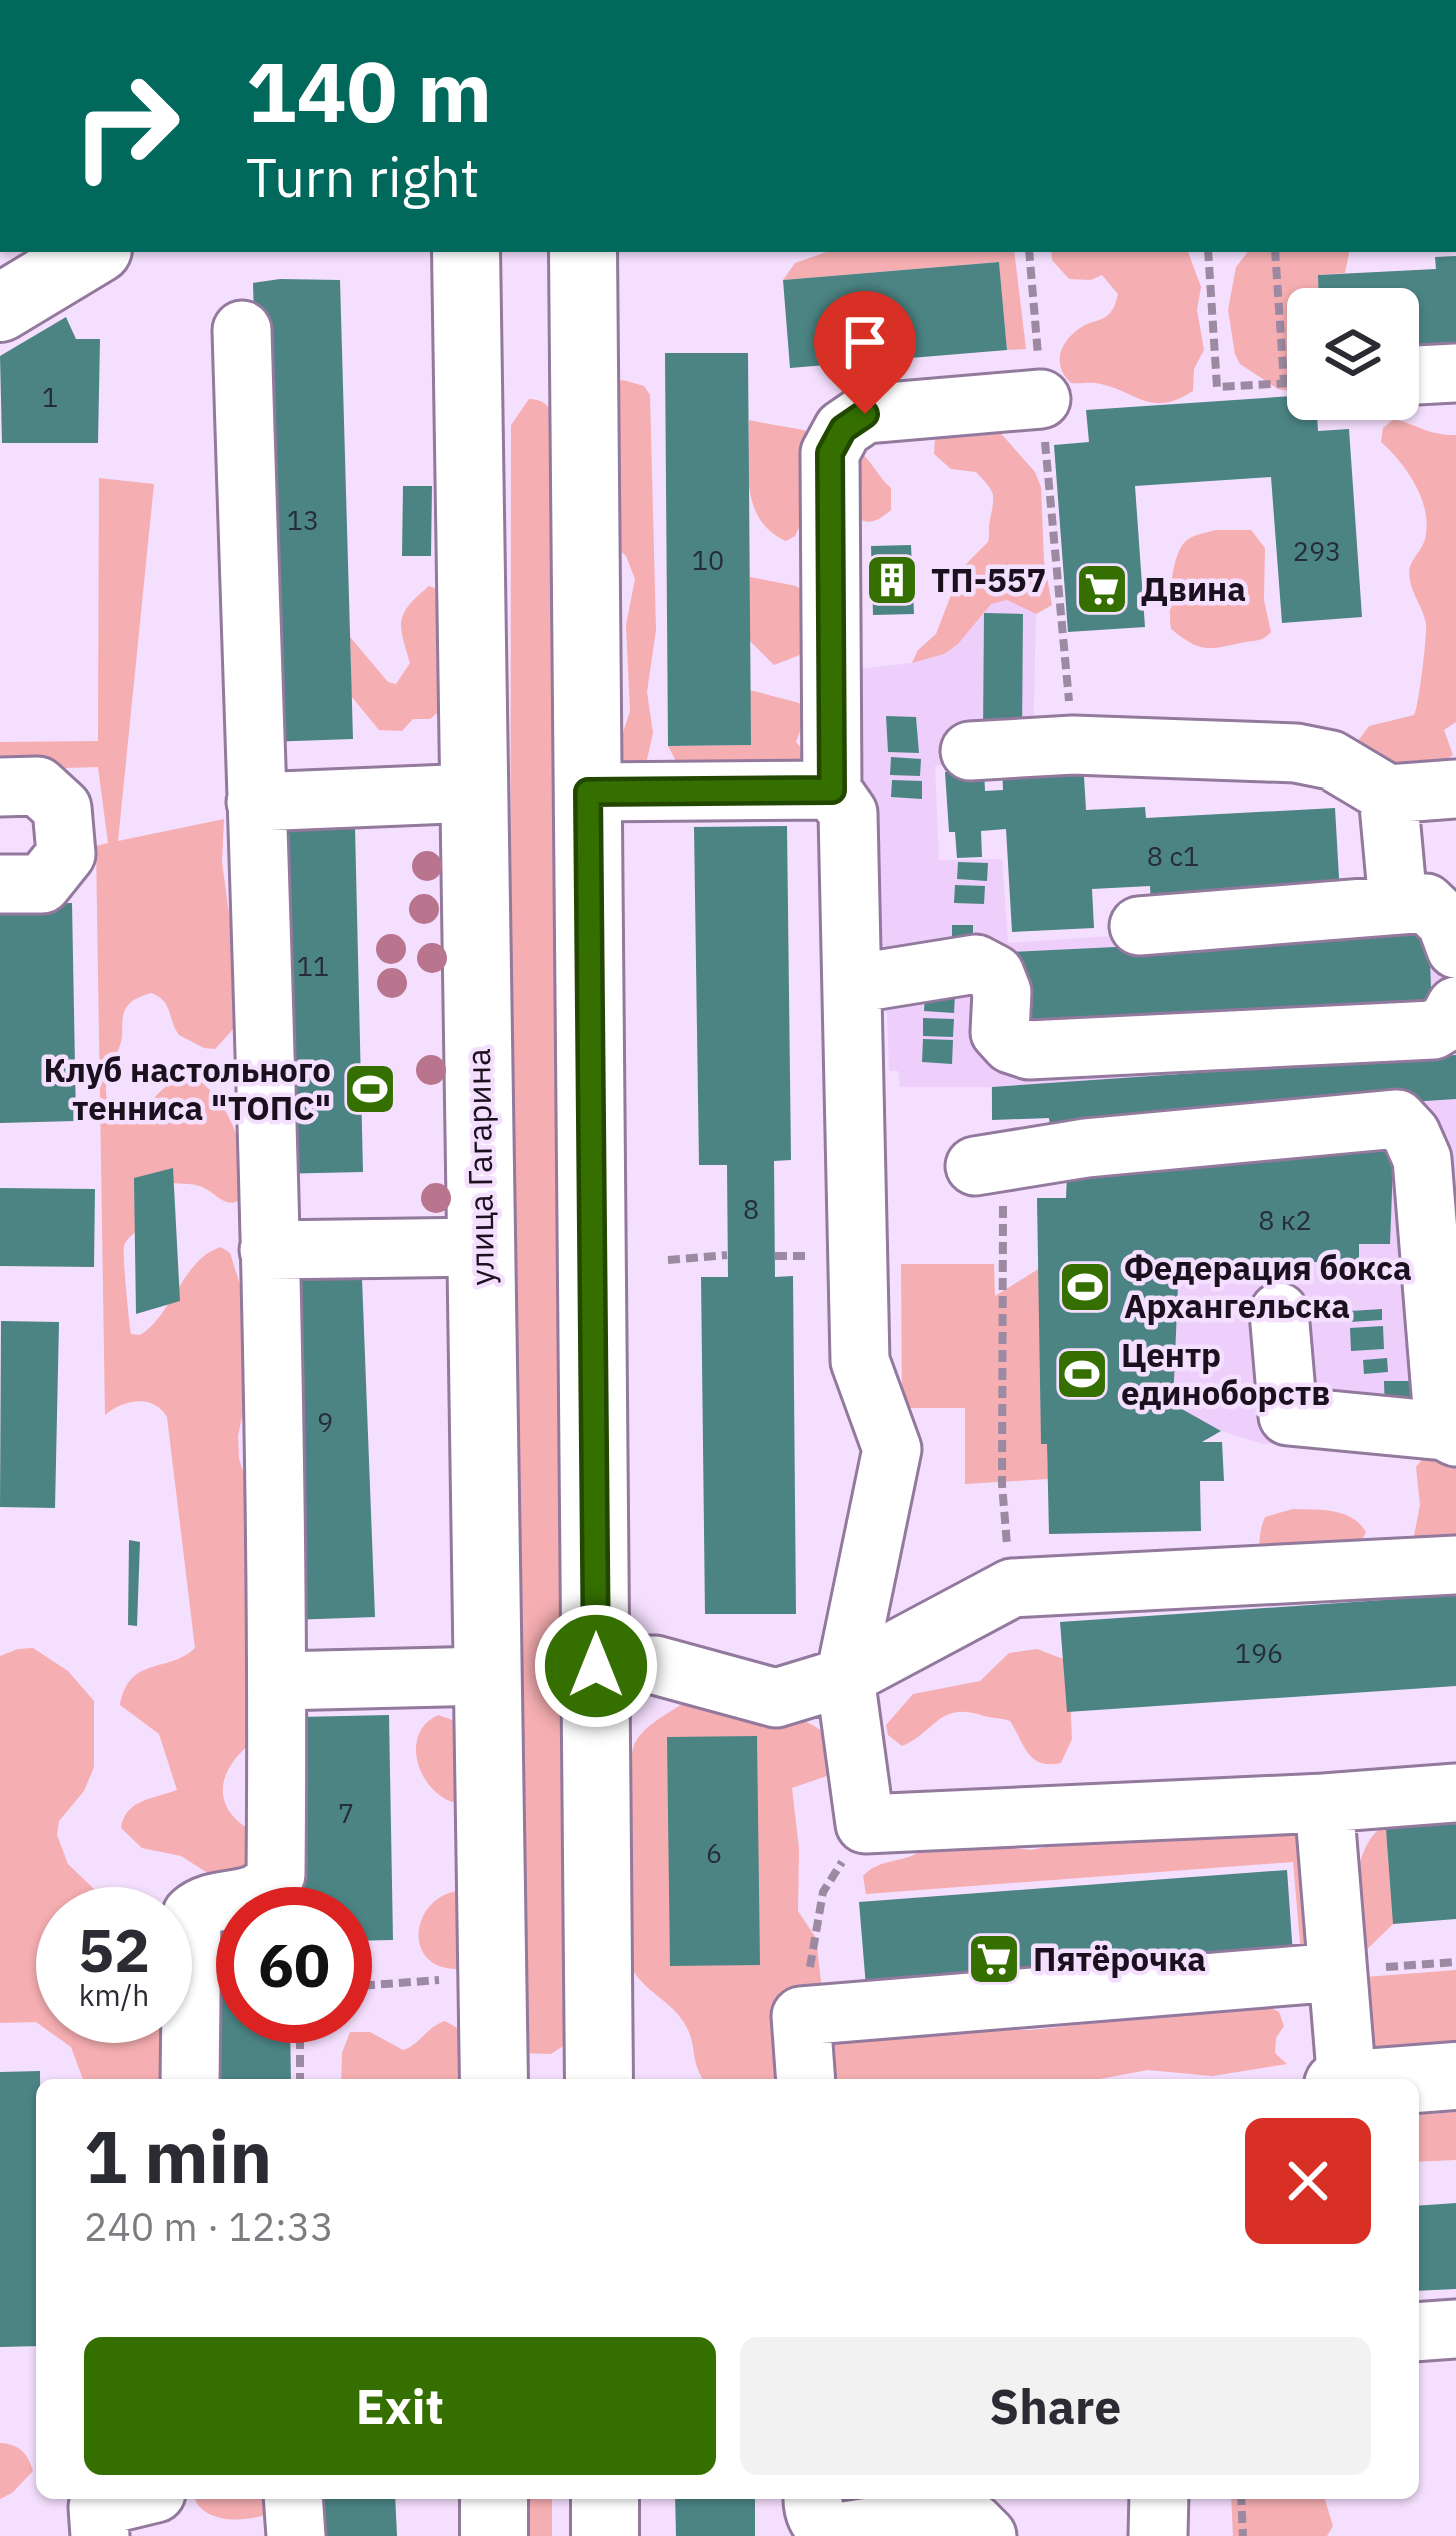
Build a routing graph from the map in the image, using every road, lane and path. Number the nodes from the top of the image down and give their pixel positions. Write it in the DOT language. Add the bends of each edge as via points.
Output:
graph roads {
  1 [pos="93,252"];
  2 [pos="466,252"];
  3 [pos="583,252"];
  4 [pos="1029,252"];
  5 [pos="1208,252"];
  6 [pos="1275,252"];
  7 [pos="0,308"];
  8 [pos="242,330"];
  9 [pos="1456,373"];
  10 [pos="1419,375"];
  11 [pos="1284,383"];
  12 [pos="1287,383"];
  13 [pos="1041,399"];
  14 [pos="1073,745"];
  15 [pos="970,751"];
  16 [pos="0,788"];
  17 [pos="1456,789"];
  18 [pos="832,790"];
  19 [pos="588,792"];
  20 [pos="474,794"];
  21 [pos="1388,794"];
  22 [pos="256,802"];
  23 [pos="0,884"];
  24 [pos="1398,903"];
  25 [pos="1139,926"];
  26 [pos="1456,949"];
  27 [pos="852,984"];
  28 [pos="1456,1006"];
  29 [pos="989,1164"];
  30 [pos="481,1247"];
  31 [pos="269,1250"];
  32 [pos="728,1255"];
  33 [pos="668,1260"];
  34 [pos="1279,1312"];
  35 [pos="1450,1434"];
  36 [pos="1456,1565"];
  37 [pos="1012,1588"];
  38 [pos="596,1666"];
  39 [pos="487,1676"];
  40 [pos="845,1677"];
  41 [pos="278,1681"];
  42 [pos="1456,1793"];
  43 [pos="1324,1803"];
  44 [pos="865,1824"];
  45 [pos="1456,1962"];
  46 [pos="1336,1972"];
  47 [pos="441,1980"];
  48 [pos="372,1985"];
  49 [pos="801,2016"];
  50 [pos="301,2043"];
  51 [pos="1456,2076"];
  52 [pos="190,2079"];
  53 [pos="300,2079"];
  54 [pos="494,2079"];
  55 [pos="599,2079"];
  56 [pos="806,2079"];
  57 [pos="1347,2079"];
  58 [pos="1415,2079"];
  59 [pos="1456,2329"];
  60 [pos="1419,2332"];
  61 [pos="132,2499"];
  62 [pos="293,2499"];
  63 [pos="494,2499"];
  64 [pos="604,2499"];
  65 [pos="813,2499"];
  66 [pos="1159,2499"];
  67 [pos="1241,2499"];
  68 [pos="100,2536"];
  69 [pos="296,2536"];
  70 [pos="494,2536"];
  71 [pos="605,2536"];
  72 [pos="988,2536"];
  73 [pos="1158,2536"];
  74 [pos="1244,2536"];
  1 -- 7 [label="main road"];
  2 -- 20 [label="main road, улица Гагарина"];
  3 -- 19 [label="main road"];
  4 -- 13 [label="path"];
  5 -- 11 [label="path" via="1217,387"];
  6 -- 11 [label="path"];
  8 -- 22 [label="lane"];
  9 -- 10 [label="lane"];
  11 -- 12 [label="path"];
  13 -- 14 [label="path"];
  13 -- 18 [label="lane" via="865,414 843,429 830,453"];
  14 -- 15 [label="lane"];
  14 -- 21 [label="lane" via="1296,753 1331,760"];
  16 -- 23 [label="lane" via="38,786 62,808 65,854 42,884"];
  17 -- 21 [label="lane"];
  18 -- 19 [label="lane"];
  18 -- 27 [label="lane" via="848,813"];
  19 -- 38 [label="main road"];
  20 -- 22 [label="lane"];
  20 -- 30 [label="main road, улица Гагарина"];
  21 -- 24 [label="lane"];
  22 -- 31 [label="lane"];
  24 -- 25 [label="lane"];
  24 -- 26 [label="lane" via="1426,903 1446,922"];
  27 -- 28 [label="lane" via="976,964 995,974 1002,992 1000,1032 1029,1050 1432,1030"];
  27 -- 40 [label="lane" via="860,1361 892,1449"];
  29 -- 35 [label="lane" via="1397,1119 1422,1160"];
  29 -- 37 [label="path"];
  30 -- 31 [label="lane"];
  30 -- 39 [label="main road, улица Гагарина"];
  31 -- 41 [label="lane"];
  32 -- 33 [label="path"];
  34 -- 35 [label="lane" via="1288,1415"];
  36 -- 37 [label="lane"];
  37 -- 40 [label="lane"];
  38 -- 40 [label="lane" via="655,1665 776,1697"];
  38 -- 55 [label="main road"];
  39 -- 41 [label="lane"];
  39 -- 54 [label="main road, улица Гагарина"];
  40 -- 44 [label="lane"];
  41 -- 52 [label="lane" via="276,1875 268,1890 204,1903 192,1914"];
  42 -- 43 [label="lane"];
  43 -- 44 [label="lane"];
  43 -- 46 [label="lane"];
  44 -- 49 [label="path" via="824,1892"];
  45 -- 46 [label="path"];
  46 -- 49 [label="lane"];
  46 -- 57 [label="lane"];
  47 -- 48 [label="path"];
  49 -- 56 [label="lane"];
  50 -- 53 [label="path"];
  51 -- 58 [label="main road"];
  59 -- 60 [label="lane"];
  61 -- 68 [label="lane" via="98,2507"];
  62 -- 69 [label="lane"];
  63 -- 70 [label="main road"];
  64 -- 71 [label="main road"];
  65 -- 72 [label="lane" via="820,2525 833,2533 973,2522"];
  66 -- 73 [label="lane"];
  67 -- 74 [label="path"];
}
